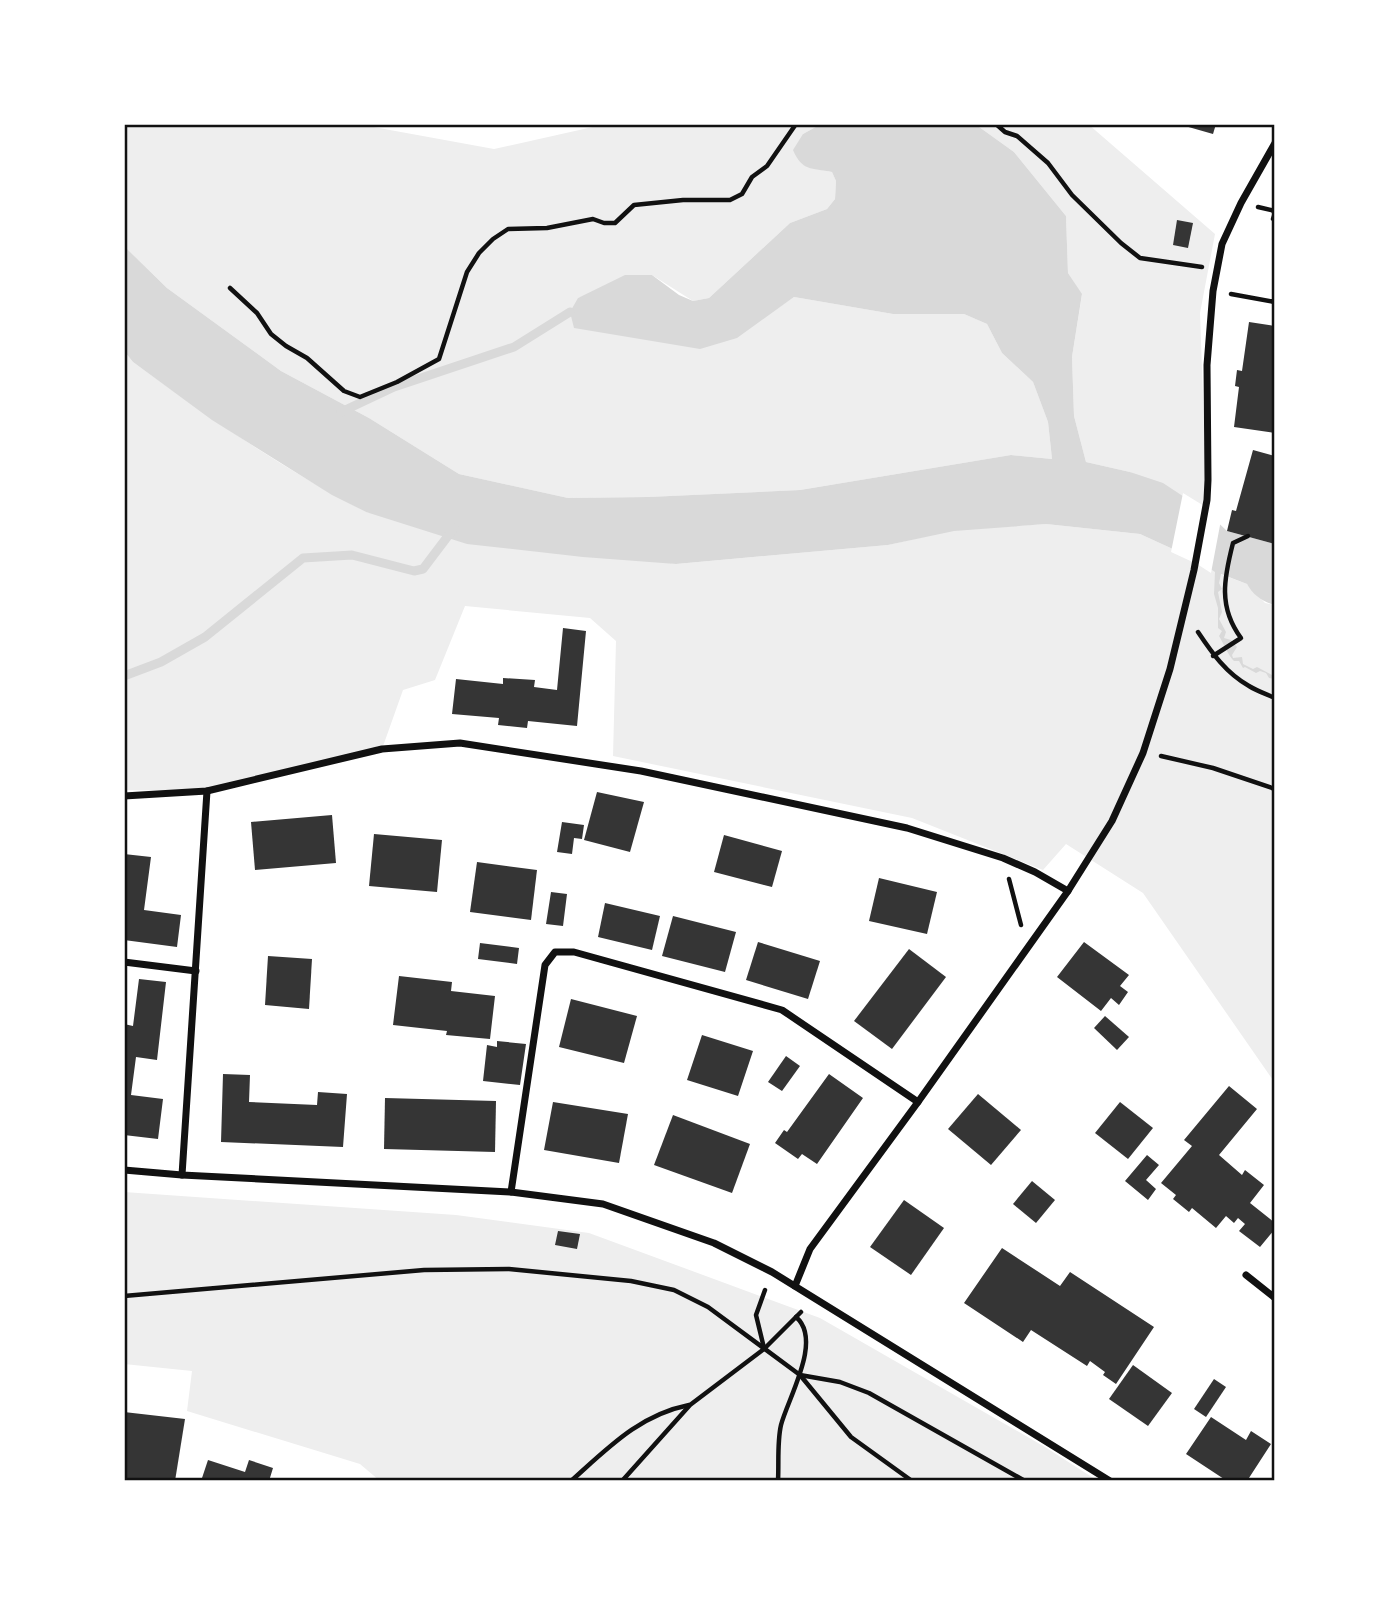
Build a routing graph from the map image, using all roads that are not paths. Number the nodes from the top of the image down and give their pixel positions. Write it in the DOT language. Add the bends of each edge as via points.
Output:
graph roads {
  1 [pos="1275,143"];
  2 [pos="207,791"];
  3 [pos="124,796"];
  4 [pos="1068,891"];
  5 [pos="124,962"];
  6 [pos="196,971"];
  7 [pos="918,1102"];
  8 [pos="124,1170"];
  9 [pos="182,1175"];
  10 [pos="511,1192"];
  11 [pos="1246,1275"];
  12 [pos="795,1286"];
  13 [pos="1275,1298"];
  14 [pos="1110,1481"];
  1 -- 4 [label="street" via="1222,244 1217,269 1207,365 1207,500 1170,669 1143,753 1112,821"];
  2 -- 3 [label="street"];
  2 -- 4 [label="street" via="382,750 460,743 641,771 907,828 1003,858"];
  2 -- 6 [label="street"];
  4 -- 7 [label="street"];
  5 -- 6 [label="street"];
  6 -- 9 [label="street"];
  7 -- 10 [label="street" via="782,1010 574,952 555,952 545,965"];
  7 -- 12 [label="street" via="810,1249"];
  8 -- 9 [label="street"];
  9 -- 10 [label="street"];
  10 -- 12 [label="street" via="603,1204 714,1243"];
  11 -- 13 [label="street"];
  12 -- 14 [label="street"];
}
